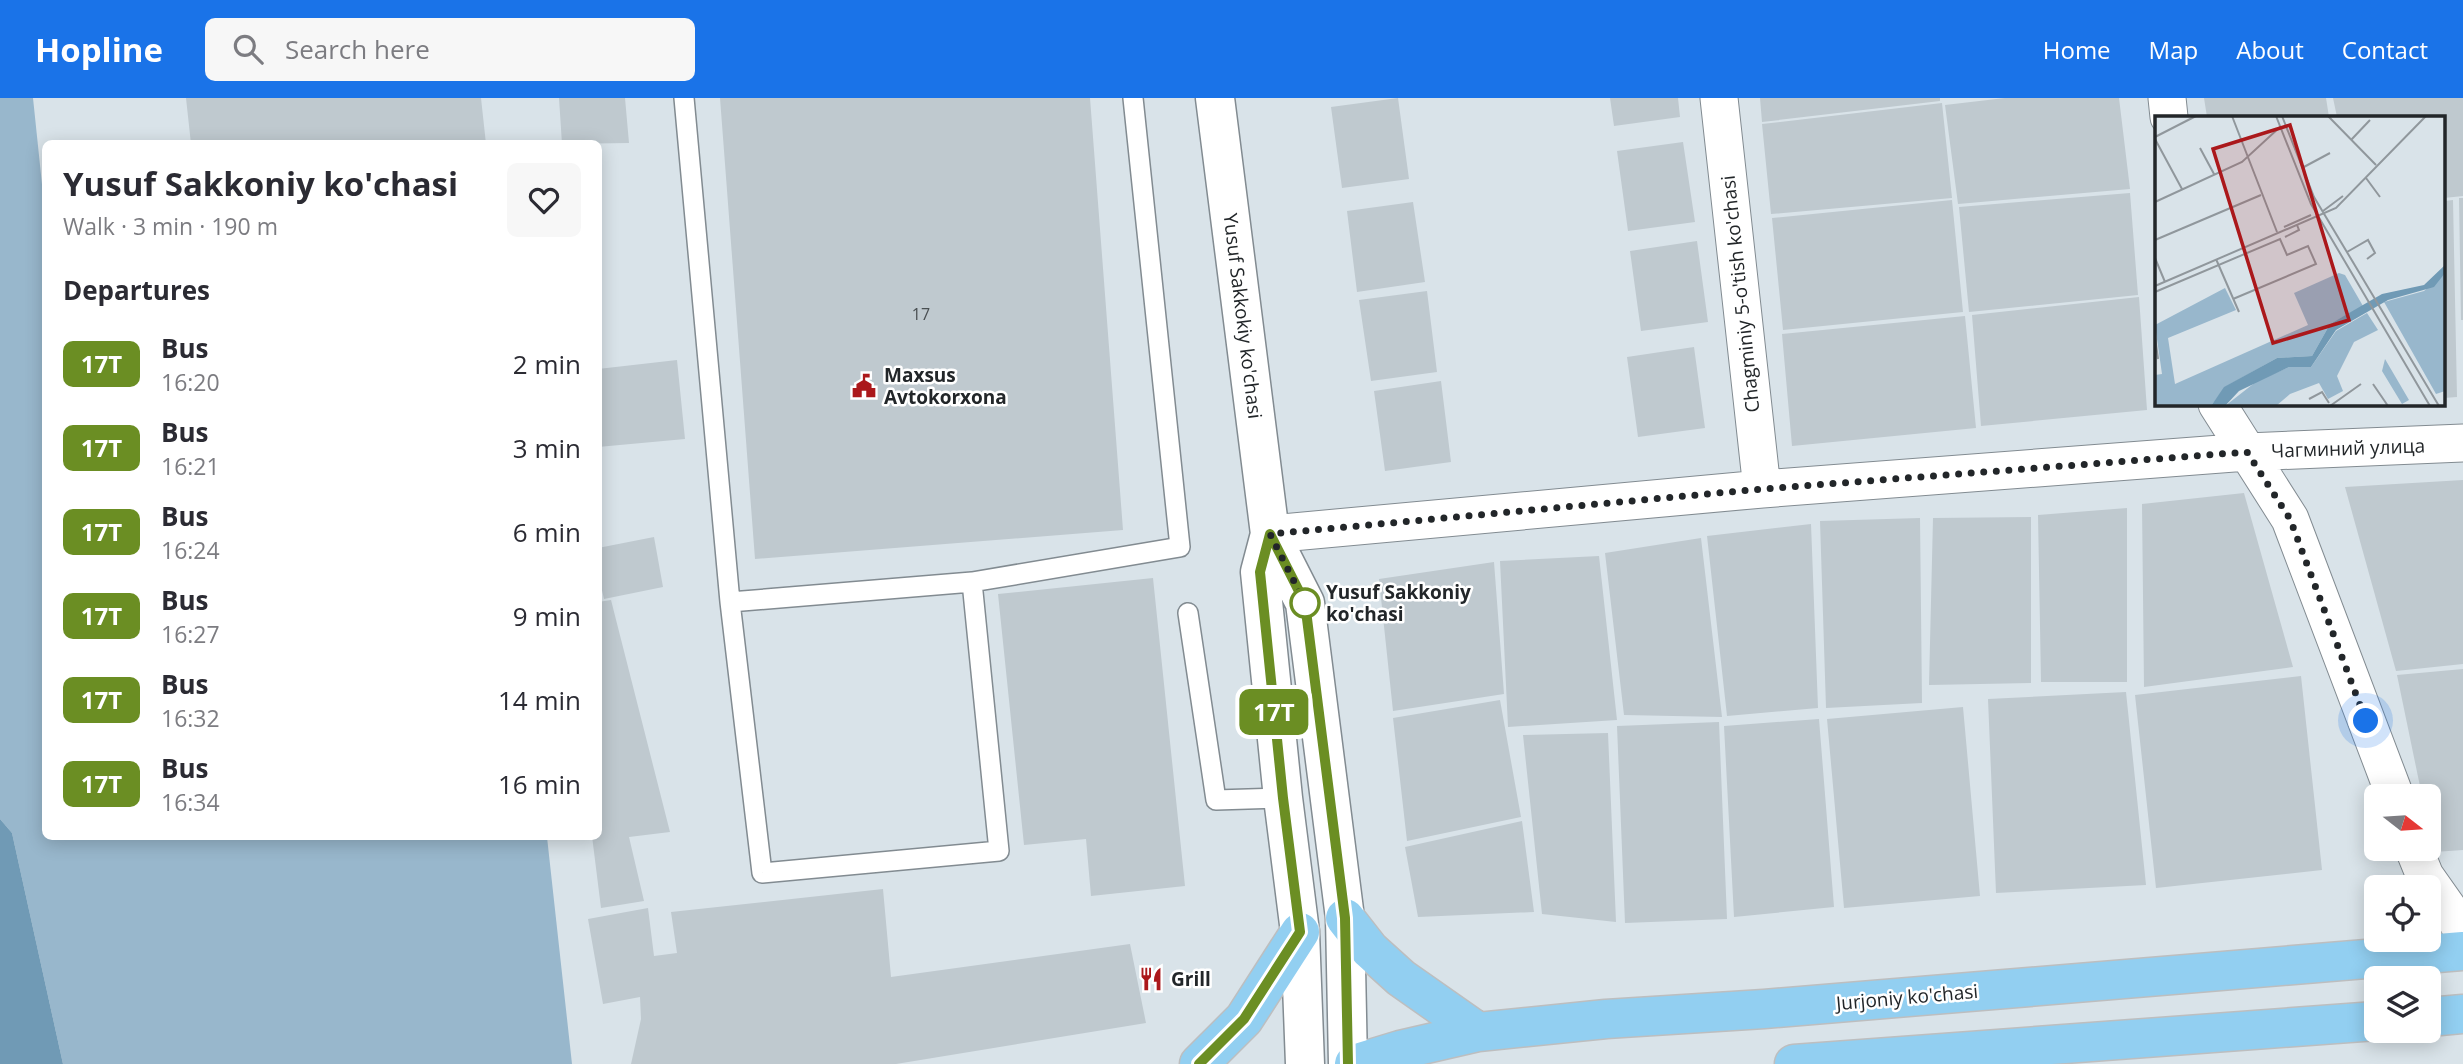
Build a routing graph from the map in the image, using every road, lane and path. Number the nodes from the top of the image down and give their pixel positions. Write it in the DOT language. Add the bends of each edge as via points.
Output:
graph roads {
  1 [pos="684,98"];
  2 [pos="1133,98"];
  3 [pos="1215,98"];
  4 [pos="1718,98"];
  5 [pos="2167,98"];
  6 [pos="2169,116"];
  7 [pos="2218,406"];
  8 [pos="2463,443"];
  9 [pos="2247,452"];
  10 [pos="1762,489"];
  11 [pos="1270,534"];
  12 [pos="972,582"];
  13 [pos="730,602"];
  14 [pos="1188,613"];
  15 [pos="2390,784"];
  16 [pos="1283,798"];
  17 [pos="2419,861"];
  18 [pos="1345,918"];
  19 [pos="2463,930"];
  20 [pos="1300,932"];
  21 [pos="2463,951"];
  22 [pos="2463,1014"];
  23 [pos="2441,1016"];
  24 [pos="2364,1022"];
  25 [pos="1478,1032"];
  26 [pos="1931,1059"];
  27 [pos="1199,1064"];
  28 [pos="1305,1064"];
  29 [pos="1348,1064"];
  30 [pos="1354,1064"];
  31 [pos="1794,1064"];
  1 -- 13 [label="lane"];
  2 -- 12 [label="lane" via="1180,547"];
  3 -- 11 [label="main road, Yusuf Sakkokiy ko'chasi"];
  4 -- 10 [label="street, Chagminiy 5-o'tish ko'chasi"];
  5 -- 6 [label="street"];
  7 -- 9 [label="street"];
  8 -- 9 [label="street, Чагминий улица"];
  9 -- 10 [label="street, Чагминий улица"];
  9 -- 15 [label="street" via="2290,519"];
  10 -- 11 [label="street, Чагминий улица"];
  11 -- 16 [label="main road, Yusuf Sakkokiy ko'chasi" via="1260,572"];
  11 -- 18 [label="main road, Yusuf Sakkokiy ko'chasi" via="1305,603"];
  12 -- 13 [label="lane"];
  12 -- 13 [label="lane" via="999,851 762,873"];
  14 -- 16 [label="lane" via="1216,800"];
  16 -- 20 [label="main road, Yusuf Sakkokiy ko'chasi"];
  17 -- 19 [label="street"];
  18 -- 25 [label="main road" via="1370,950 1401,978"];
  18 -- 29 [label="main road, Yusuf Sakkokiy ko'chasi"];
  20 -- 27 [label="main road" via="1244,1019"];
  20 -- 28 [label="main road, Yusuf Sakkokiy ko'chasi"];
  21 -- 25 [label="main road, Jurjoniy ko'chasi"];
  22 -- 23 [label="main road"];
  24 -- 26 [label="main road"];
  25 -- 30 [label="main road, Jurjoniy ko'chasi"];
  26 -- 31 [label="main road"];
}
